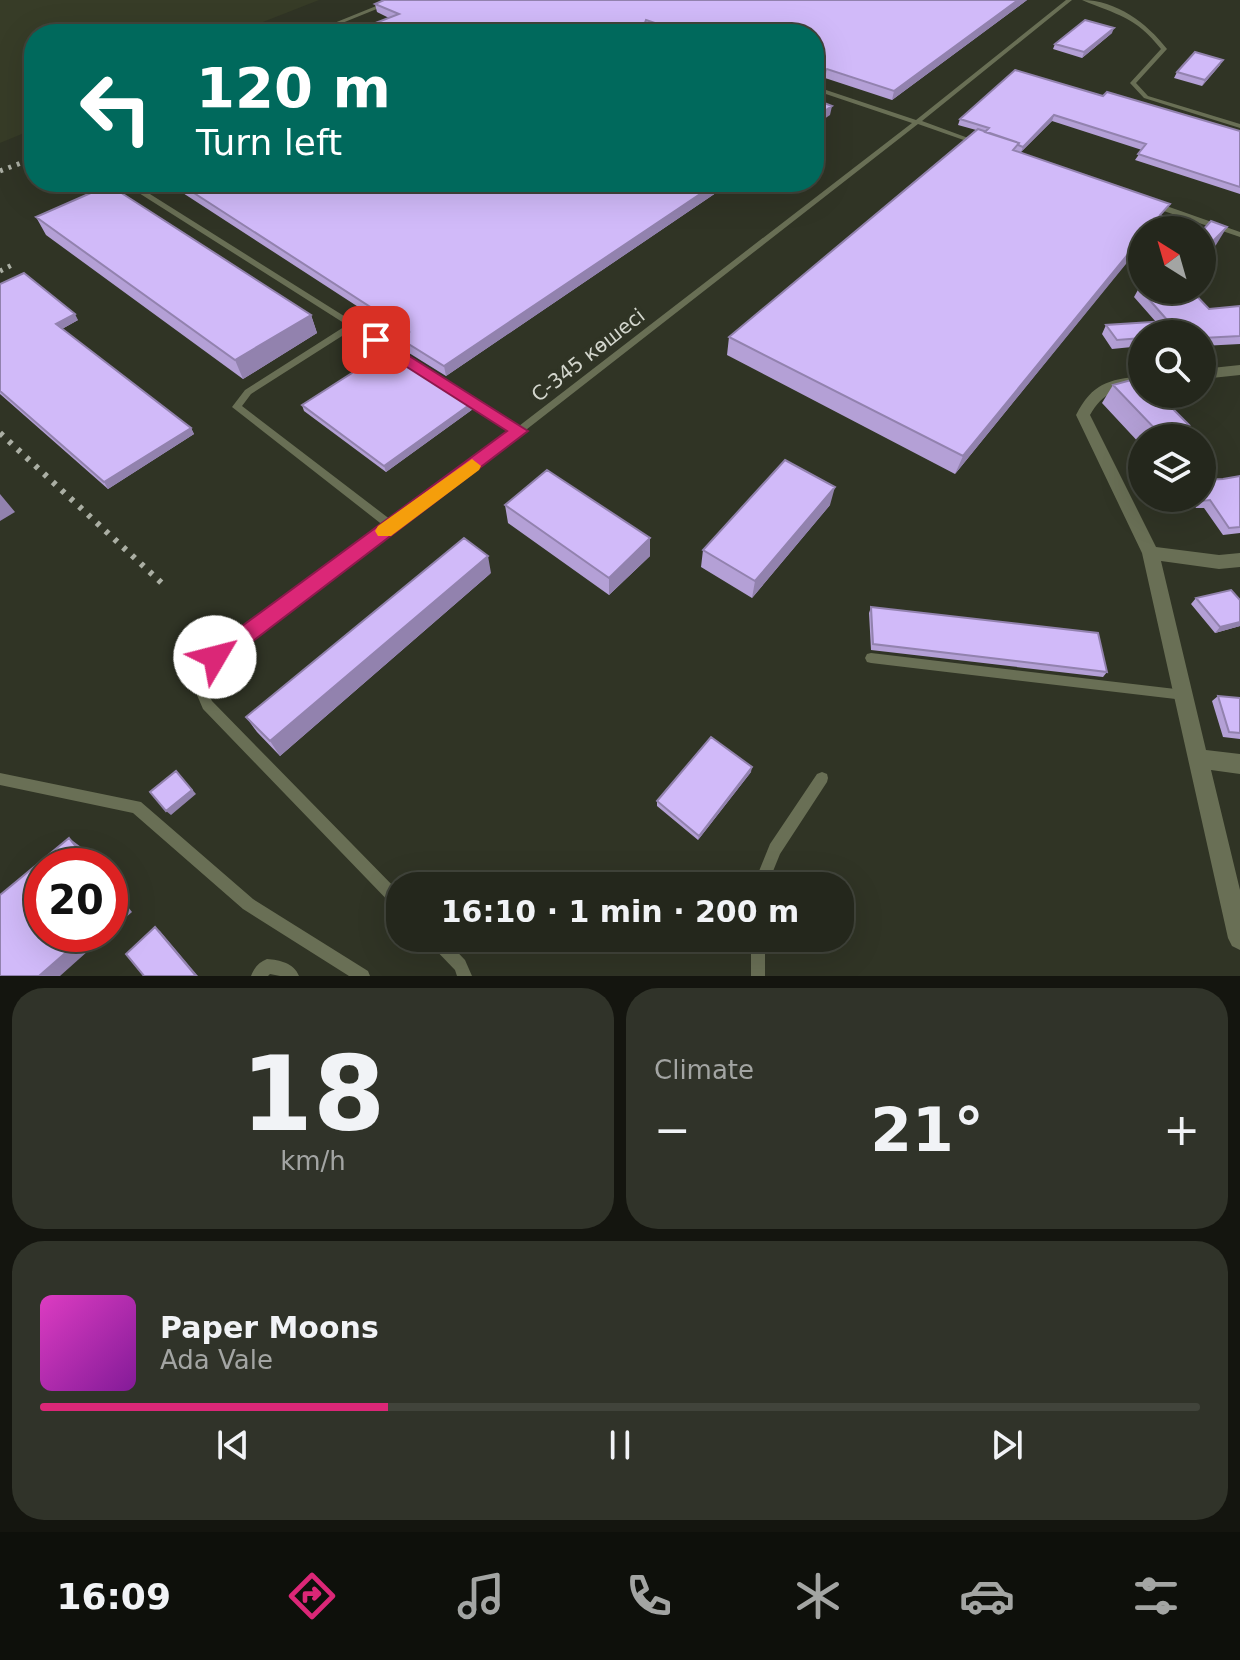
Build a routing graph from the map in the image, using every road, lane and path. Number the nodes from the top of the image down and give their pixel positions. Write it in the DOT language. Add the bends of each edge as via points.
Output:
graph roads {
  1 [pos="396,0"];
  2 [pos="1069,0"];
  3 [pos="1085,0"];
  4 [pos="335,24"];
  5 [pos="824,91"];
  6 [pos="917,122"];
  7 [pos="1240,126"];
  8 [pos="991,148"];
  9 [pos="111,192"];
  10 [pos="144,192"];
  11 [pos="92,201"];
  12 [pos="1152,204"];
  13 [pos="1240,235"];
  14 [pos="353,325"];
  15 [pos="1240,370"];
  16 [pos="1216,373"];
  17 [pos="1128,382"];
  18 [pos="519,431"];
  19 [pos="391,526"];
  20 [pos="1151,553"];
  21 [pos="1240,560"];
  22 [pos="871,658"];
  23 [pos="1184,695"];
  24 [pos="1198,758"];
  25 [pos="1240,764"];
  26 [pos="822,778"];
  27 [pos="0,779"];
  28 [pos="766,872"];
  29 [pos="386,889"];
  30 [pos="1240,938"];
  31 [pos="447,952"];
  32 [pos="758,952"];
  33 [pos="258,976"];
  34 [pos="292,976"];
  35 [pos="363,976"];
  36 [pos="465,976"];
  37 [pos="758,976"];
  1 -- 4 [label="lane"];
  2 -- 6 [label="lane, С-345 көшесі"];
  3 -- 7 [label="lane" via="1136,18 1164,49 1133,83 1146,97"];
  5 -- 6 [label="lane"];
  6 -- 8 [label="lane"];
  6 -- 18 [label="lane, С-345 көшесі"];
  9 -- 11 [label="lane"];
  10 -- 14 [label="lane"];
  12 -- 13 [label="lane"];
  14 -- 18 [label="lane"];
  14 -- 19 [label="lane" via="248,392 237,407"];
  15 -- 16 [label="street"];
  17 -- 20 [label="street" via="1093,395 1083,415"];
  18 -- 19 [label="lane, С-345 көшесі"];
  19 -- 29 [label="lane, С-345 көшесі" via="215,657 203,695"];
  20 -- 21 [label="street"];
  20 -- 23 [label="street"];
  22 -- 23 [label="lane"];
  23 -- 24 [label="street"];
  24 -- 25 [label="street"];
  24 -- 30 [label="street"];
  26 -- 28 [label="lane"];
  27 -- 35 [label="lane" via="136,807 248,904"];
  31 -- 36 [label="lane"];
  32 -- 37 [label="lane"];
  33 -- 34 [label="lane" via="267,966"];
}
